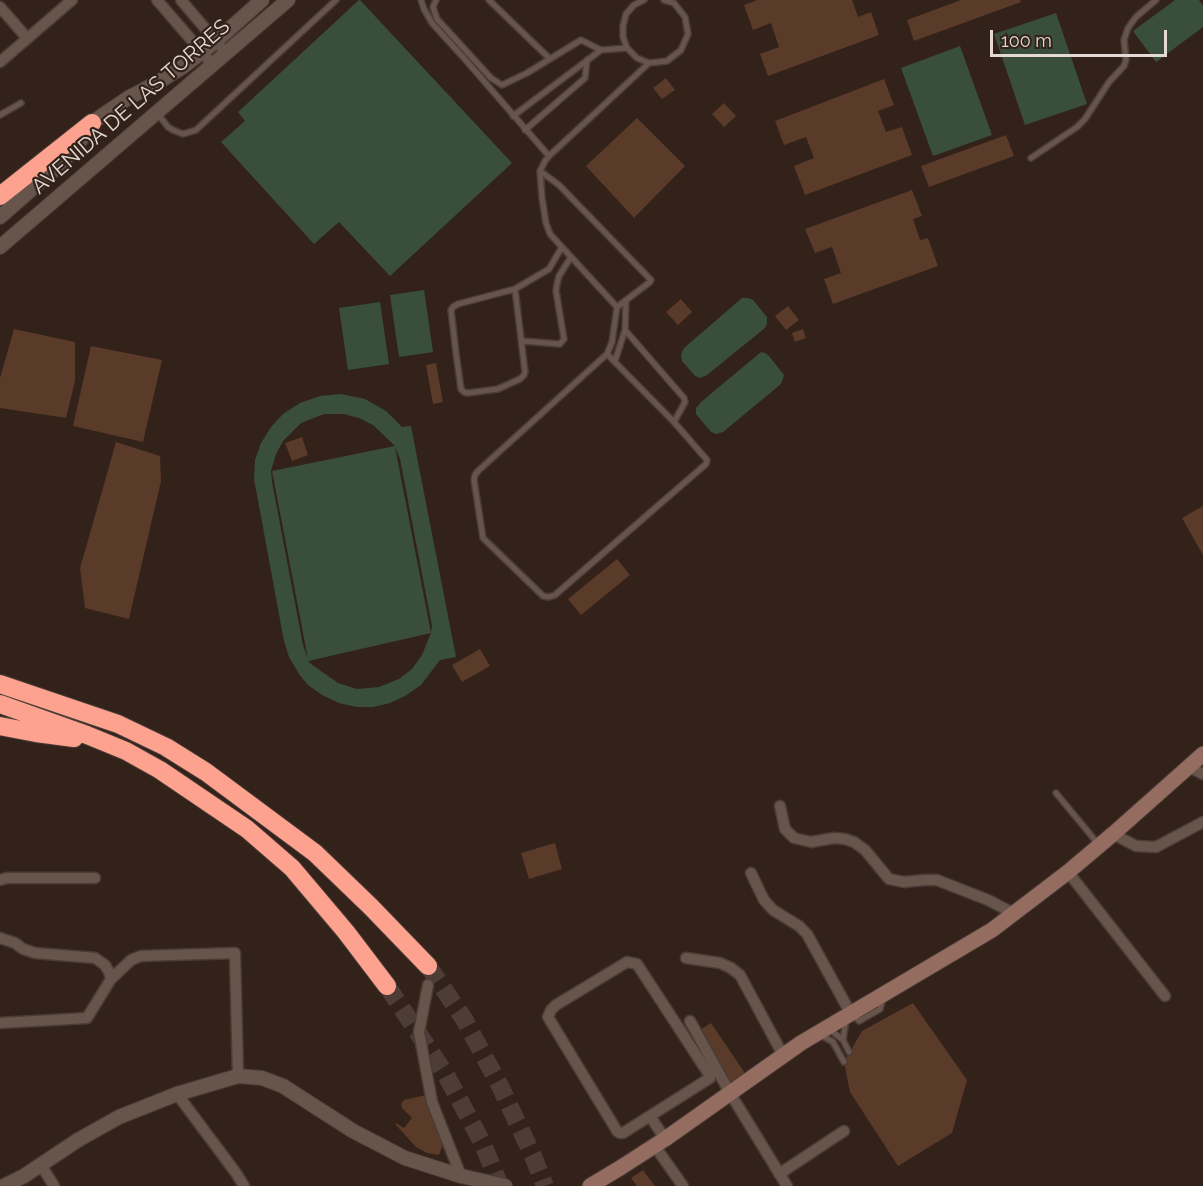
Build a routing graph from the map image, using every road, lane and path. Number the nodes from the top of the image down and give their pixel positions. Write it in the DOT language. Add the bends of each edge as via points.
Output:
graph roads {
  1 [pos="72,0"];
  2 [pos="157,0"];
  3 [pos="181,0"];
  4 [pos="262,0"];
  5 [pos="288,0"];
  6 [pos="336,0"];
  7 [pos="421,0"];
  8 [pos="436,0"];
  9 [pos="489,0"];
  10 [pos="644,0"];
  11 [pos="664,0"];
  12 [pos="1156,0"];
  13 [pos="59,4"];
  14 [pos="0,8"];
  15 [pos="27,38"];
  16 [pos="216,41"];
  17 [pos="627,48"];
  18 [pos="601,50"];
  19 [pos="202,51"];
  20 [pos="226,53"];
  21 [pos="550,59"];
  22 [pos="587,60"];
  23 [pos="0,62"];
  24 [pos="649,63"];
  25 [pos="213,64"];
  26 [pos="138,93"];
  27 [pos="21,103"];
  28 [pos="157,113"];
  29 [pos="0,116"];
  30 [pos="513,116"];
  31 [pos="92,123"];
  32 [pos="525,130"];
  33 [pos="549,156"];
  34 [pos="1031,158"];
  35 [pos="540,171"];
  36 [pos="0,196"];
  37 [pos="0,218"];
  38 [pos="0,247"];
  39 [pos="562,247"];
  40 [pos="571,257"];
  41 [pos="515,289"];
  42 [pos="626,300"];
  43 [pos="617,307"];
  44 [pos="625,330"];
  45 [pos="522,341"];
  46 [pos="608,354"];
  47 [pos="615,361"];
  48 [pos="674,422"];
  49 [pos="0,684"];
  50 [pos="0,704"];
  51 [pos="0,726"];
  52 [pos="87,735"];
  53 [pos="1203,754"];
  54 [pos="1189,767"];
  55 [pos="1203,774"];
  56 [pos="1056,793"];
  57 [pos="780,806"];
  58 [pos="1203,822"];
  59 [pos="1113,834"];
  60 [pos="1100,846"];
  61 [pos="1068,872"];
  62 [pos="750,873"];
  63 [pos="95,878"];
  64 [pos="0,880"];
  65 [pos="1013,913"];
  66 [pos="0,938"];
  67 [pos="686,958"];
  68 [pos="428,966"];
  69 [pos="111,979"];
  70 [pos="428,985"];
  71 [pos="387,986"];
  72 [pos="1165,996"];
  73 [pos="849,1016"];
  74 [pos="690,1021"];
  75 [pos="0,1023"];
  76 [pos="822,1030"];
  77 [pos="843,1040"];
  78 [pos="849,1052"];
  79 [pos="783,1055"];
  80 [pos="844,1062"];
  81 [pos="238,1076"];
  82 [pos="730,1093"];
  83 [pos="177,1094"];
  84 [pos="650,1116"];
  85 [pos="844,1131"];
  86 [pos="660,1142"];
  87 [pos="41,1165"];
  88 [pos="780,1174"];
  89 [pos="461,1176"];
  90 [pos="4,1186"];
  91 [pos="54,1186"];
  92 [pos="244,1186"];
  93 [pos="505,1186"];
  94 [pos="590,1186"];
  95 [pos="683,1186"];
  96 [pos="787,1186"];
  1 -- 13 [label="street"];
  2 -- 19 [label="street"];
  3 -- 16 [label="street"];
  4 -- 16 [label="street, AVENIDA DE LAS TORRES"];
  5 -- 20 [label="street, AVENIDA DE LAS TORRES"];
  6 -- 28 [label="lane" via="196,130 183,134 173,130"];
  7 -- 30 [label="lane" via="432,23"];
  8 -- 21 [label="lane" via="433,7 437,19 502,85"];
  9 -- 21 [label="lane"];
  10 -- 17 [label="lane" via="626,14 622,26"];
  11 -- 24 [label="lane" via="674,3 685,17 688,34 681,50 667,61"];
  12 -- 34 [label="lane" via="1128,27 1124,66 1085,118"];
  13 -- 15 [label="street"];
  14 -- 15 [label="street"];
  15 -- 23 [label="street"];
  16 -- 19 [label="street, AVENIDA DE LAS TORRES"];
  16 -- 20 [label="street"];
  17 -- 18 [label="lane"];
  17 -- 24 [label="lane"];
  18 -- 21 [label="lane" via="581,40"];
  18 -- 22 [label="lane"];
  19 -- 25 [label="street"];
  19 -- 26 [label="street, AVENIDA DE LAS TORRES"];
  20 -- 25 [label="street, AVENIDA DE LAS TORRES"];
  22 -- 30 [label="lane"];
  22 -- 32 [label="lane" via="585,78"];
  24 -- 33 [label="lane"];
  25 -- 28 [label="street, AVENIDA DE LAS TORRES"];
  26 -- 28 [label="street" via="145,95"];
  26 -- 31 [label="street, AVENIDA DE LAS TORRES"];
  27 -- 29 [label="lane"];
  28 -- 38 [label="street, AVENIDA DE LAS TORRES"];
  30 -- 32 [label="lane"];
  31 -- 36 [label="highway"];
  31 -- 37 [label="street, AVENIDA DE LAS TORRES" via="69,155"];
  32 -- 33 [label="lane"];
  33 -- 35 [label="lane"];
  35 -- 39 [label="lane" via="546,223"];
  35 -- 42 [label="lane" via="559,185 650,278"];
  39 -- 40 [label="lane"];
  39 -- 41 [label="lane" via="549,269"];
  40 -- 43 [label="lane"];
  40 -- 45 [label="lane" via="559,276 556,291 563,342"];
  41 -- 45 [label="lane"];
  41 -- 45 [label="lane" via="458,304 451,310 461,389 468,393 498,389 520,379 525,372"];
  42 -- 43 [label="lane"];
  42 -- 44 [label="lane"];
  43 -- 46 [label="lane"];
  44 -- 47 [label="lane"];
  44 -- 48 [label="lane" via="684,398"];
  46 -- 47 [label="lane"];
  46 -- 48 [label="lane" via="478,471 474,480 483,538 543,596 555,595 706,464 707,460"];
  47 -- 48 [label="lane"];
  49 -- 68 [label="highway" via="118,724 206,772 315,853"];
  50 -- 52 [label="highway"];
  51 -- 52 [label="highway" via="70,738"];
  52 -- 71 [label="highway" via="160,770 247,829 292,868"];
  53 -- 54 [label="main road"];
  54 -- 55 [label="street"];
  54 -- 59 [label="main road"];
  56 -- 60 [label="lane"];
  57 -- 65 [label="street" via="785,829 794,838 855,842 889,879 937,880"];
  58 -- 59 [label="street" via="1156,847 1136,846"];
  59 -- 60 [label="main road"];
  60 -- 61 [label="main road"];
  61 -- 65 [label="main road"];
  61 -- 72 [label="street"];
  62 -- 73 [label="street" via="772,910 807,934"];
  63 -- 64 [label="street"];
  65 -- 73 [label="main road" via="992,930"];
  66 -- 69 [label="street" via="35,953 95,958 105,965"];
  67 -- 79 [label="street" via="720,963 740,975"];
  69 -- 75 [label="street" via="87,1018"];
  69 -- 81 [label="street" via="141,956 236,953"];
  70 -- 89 [label="street" via="419,1032 432,1102"];
  73 -- 76 [label="main road"];
  73 -- 77 [label="lane"];
  74 -- 82 [label="street"];
  76 -- 77 [label="lane"];
  76 -- 79 [label="main road"];
  76 -- 80 [label="lane"];
  77 -- 78 [label="lane"];
  79 -- 82 [label="main road"];
  81 -- 83 [label="street"];
  81 -- 89 [label="street" via="262,1078 283,1086 353,1131 405,1158"];
  82 -- 86 [label="main road"];
  82 -- 88 [label="street"];
  83 -- 87 [label="street" via="119,1117"];
  83 -- 92 [label="street"];
  84 -- 84 [label="street" via="707,1082 710,1076 637,964 627,962 556,1005 548,1017 617,1131 623,1133"];
  84 -- 86 [label="street"];
  85 -- 88 [label="street"];
  86 -- 94 [label="main road"];
  86 -- 95 [label="street"];
  87 -- 90 [label="street"];
  87 -- 91 [label="street"];
  88 -- 96 [label="street"];
  89 -- 93 [label="street"];
}
